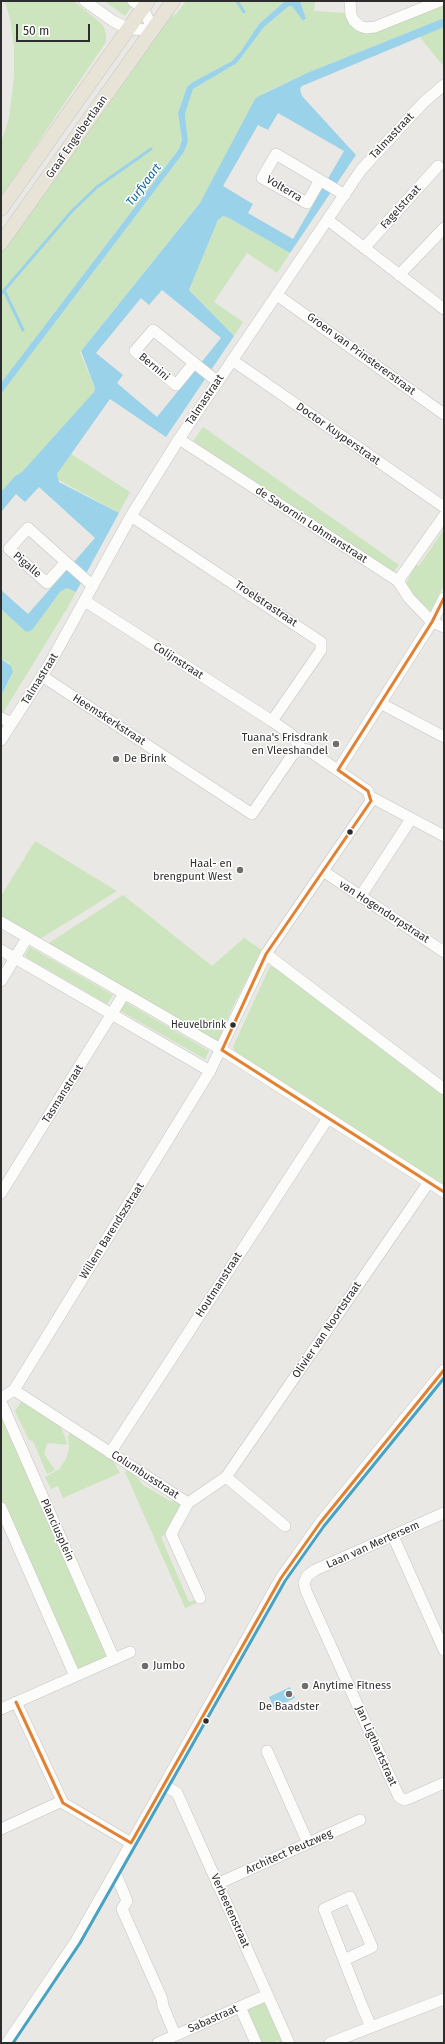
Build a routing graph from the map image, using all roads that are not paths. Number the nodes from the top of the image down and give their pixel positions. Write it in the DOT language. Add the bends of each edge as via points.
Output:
graph roads {
  1 [pos="85,1"];
  2 [pos="173,1"];
  3 [pos="350,1"];
  4 [pos="440,1"];
  5 [pos="141,3"];
  6 [pos="129,29"];
  7 [pos="153,30"];
  8 [pos="444,85"];
  9 [pos="438,166"];
  10 [pos="327,184"];
  11 [pos="345,195"];
  12 [pos="1,209"];
  13 [pos="328,220"];
  14 [pos="444,228"];
  15 [pos="1,243"];
  16 [pos="364,248"];
  17 [pos="399,275"];
  18 [pos="277,295"];
  19 [pos="444,309"];
  20 [pos="232,360"];
  21 [pos="196,364"];
  22 [pos="218,382"];
  23 [pos="444,414"];
  24 [pos="179,439"];
  25 [pos="444,507"];
  26 [pos="132,516"];
  27 [pos="444,516"];
  28 [pos="68,564"];
  29 [pos="398,582"];
  30 [pos="93,586"];
  31 [pos="444,598"];
  32 [pos="85,601"];
  33 [pos="432,622"];
  34 [pos="444,627"];
  35 [pos="42,676"];
  36 [pos="380,703"];
  37 [pos="1,718"];
  38 [pos="272,721"];
  39 [pos="12,723"];
  40 [pos="444,736"];
  41 [pos="1,740"];
  42 [pos="301,749"];
  43 [pos="338,770"];
  44 [pos="371,797"];
  45 [pos="411,819"];
  46 [pos="444,836"];
  47 [pos="323,871"];
  48 [pos="360,896"];
  49 [pos="1,922"];
  50 [pos="27,938"];
  51 [pos="1,950"];
  52 [pos="444,952"];
  53 [pos="266,954"];
  54 [pos="15,958"];
  55 [pos="1,981"];
  56 [pos="124,994"];
  57 [pos="112,1014"];
  58 [pos="222,1050"];
  59 [pos="210,1072"];
  60 [pos="444,1089"];
  61 [pos="328,1118"];
  62 [pos="428,1182"];
  63 [pos="444,1192"];
  64 [pos="1,1194"];
  65 [pos="444,1370"];
  66 [pos="14,1390"];
  67 [pos="1,1398"];
  68 [pos="1,1402"];
  69 [pos="110,1453"];
  70 [pos="226,1477"];
  71 [pos="188,1504"];
  72 [pos="1,1508"];
  73 [pos="444,1513"];
  74 [pos="285,1526"];
  75 [pos="393,1536"];
  76 [pos="305,1580"];
  77 [pos="200,1598"];
  78 [pos="444,1650"];
  79 [pos="130,1652"];
  80 [pos="114,1659"];
  81 [pos="75,1676"];
  82 [pos="16,1702"];
  83 [pos="1,1709"];
  84 [pos="267,1751"];
  85 [pos="444,1783"];
  86 [pos="164,1785"];
  87 [pos="62,1801"];
  88 [pos="360,1820"];
  89 [pos="1,1829"];
  90 [pos="131,1843"];
  91 [pos="308,1843"];
  92 [pos="115,1872"];
  93 [pos="217,1884"];
  94 [pos="344,1960"];
  95 [pos="267,1995"];
  96 [pos="444,1999"];
  97 [pos="240,2007"];
  98 [pos="371,2027"];
  99 [pos="175,2038"];
  100 [pos="7,2043"];
  101 [pos="158,2043"];
  102 [pos="256,2043"];
  103 [pos="289,2043"];
  104 [pos="330,2043"];
  1 -- 6 [label="street"];
  2 -- 7 [label="main road, Graaf Engelbertlaan"];
  3 -- 4 [label="street" via="354,21 366,28 375,27"];
  5 -- 6 [label="main road, Graaf Engelbertlaan"];
  5 -- 7 [label="street, Graaf Engelbertlaan"];
  6 -- 7 [label="street"];
  6 -- 12 [label="main road, Graaf Engelbertlaan"];
  7 -- 15 [label="main road, Graaf Engelbertlaan"];
  8 -- 11 [label="street, Talmastraat" via="430,95 372,157"];
  9 -- 16 [label="street, Fagelstraat"];
  10 -- 10 [label="street, Volterra" via="276,154 262,178 307,203"];
  10 -- 11 [label="street, Volterra"];
  11 -- 13 [label="street, Talmastraat"];
  13 -- 16 [label="street"];
  13 -- 18 [label="street, Talmastraat"];
  14 -- 17 [label="street"];
  16 -- 17 [label="street"];
  17 -- 19 [label="street"];
  18 -- 20 [label="street, Talmastraat"];
  18 -- 23 [label="street, Groen van Prinstererstraat"];
  20 -- 22 [label="street, Talmastraat"];
  20 -- 25 [label="street, Doctor Kuyperstraat"];
  21 -- 21 [label="street, Bernini" via="153,330 135,351 176,385"];
  21 -- 22 [label="street, Bernini"];
  22 -- 24 [label="street, Talmastraat"];
  24 -- 26 [label="street, Talmastraat"];
  24 -- 29 [label="street, de Savornin Lohmanstraat"];
  26 -- 30 [label="street, Talmastraat"];
  26 -- 38 [label="street, Troelstrastraat" via="321,642 321,650"];
  27 -- 29 [label="street"];
  28 -- 28 [label="street, Pigalle" via="28,528 9,549 47,583"];
  28 -- 30 [label="street, Pigalle"];
  29 -- 33 [label="street, de Savornin Lohmanstraat"];
  30 -- 32 [label="street, Talmastraat"];
  31 -- 33 [label="street"];
  32 -- 35 [label="street, Talmastraat"];
  32 -- 38 [label="street, Colijnstraat"];
  33 -- 34 [label="street"];
  33 -- 36 [label="street"];
  35 -- 39 [label="street, Talmastraat"];
  35 -- 42 [label="street, Heemskerkstraat" via="252,814 294,754"];
  36 -- 40 [label="street"];
  36 -- 43 [label="street"];
  37 -- 39 [label="street"];
  38 -- 42 [label="street, Colijnstraat" via="292,736"];
  39 -- 41 [label="street, Talmastraat"];
  42 -- 43 [label="street" via="308,750"];
  43 -- 44 [label="street" via="368,791"];
  44 -- 45 [label="street"];
  44 -- 47 [label="street" via="370,804"];
  45 -- 46 [label="street"];
  45 -- 48 [label="street"];
  47 -- 48 [label="street, van Hogendorpstraat"];
  47 -- 53 [label="street"];
  48 -- 52 [label="street, van Hogendorpstraat"];
  49 -- 50 [label="street"];
  50 -- 54 [label="street"];
  50 -- 56 [label="street"];
  51 -- 54 [label="street"];
  53 -- 58 [label="street"];
  53 -- 60 [label="street"];
  54 -- 55 [label="street"];
  54 -- 57 [label="street"];
  56 -- 57 [label="street, Tasmanstraat"];
  56 -- 58 [label="street"];
  57 -- 59 [label="street"];
  57 -- 64 [label="street, Tasmanstraat"];
  58 -- 59 [label="street"];
  58 -- 61 [label="street"];
  59 -- 66 [label="street, Willem Barendszstraat"];
  61 -- 62 [label="street"];
  61 -- 69 [label="street, Houtmanstraat"];
  62 -- 63 [label="street"];
  62 -- 70 [label="street, Olivier van Noortstraat"];
  65 -- 86 [label="street" via="320,1523 281,1578"];
  66 -- 67 [label="street"];
  66 -- 69 [label="street, Columbusstraat"];
  68 -- 80 [label="street, Planciusplein"];
  69 -- 71 [label="street, Columbusstraat"];
  70 -- 71 [label="street"];
  70 -- 74 [label="street"];
  71 -- 77 [label="street, Columbusstraat" via="171,1534"];
  72 -- 81 [label="street"];
  73 -- 75 [label="street, Laan van Mertersem"];
  75 -- 76 [label="street, Laan van Mertersem" via="315,1570"];
  75 -- 78 [label="street"];
  76 -- 85 [label="street, Jan Ligthartstraat" via="306,1591 399,1797 405,1800"];
  79 -- 80 [label="street"];
  80 -- 81 [label="street"];
  81 -- 82 [label="street"];
  82 -- 83 [label="street"];
  82 -- 87 [label="street"];
  84 -- 91 [label="street"];
  86 -- 90 [label="street"];
  86 -- 93 [label="street, Verbeetenstraat" via="178,1794"];
  87 -- 89 [label="street"];
  87 -- 90 [label="street" via="72,1810"];
  88 -- 91 [label="street, Architect Peutzweg"];
  90 -- 92 [label="street"];
  91 -- 93 [label="street, Architect Peutzweg"];
  92 -- 99 [label="street" via="127,1901 122,1909 162,1999"];
  92 -- 100 [label="street" via="70,1950"];
  93 -- 95 [label="street, Verbeetenstraat"];
  94 -- 94 [label="street" via="372,1947 350,1897 324,1909"];
  94 -- 98 [label="street"];
  95 -- 97 [label="street, Sabastraat"];
  95 -- 103 [label="street, Verbeetenstraat"];
  96 -- 98 [label="street"];
  97 -- 99 [label="street, Sabastraat"];
  97 -- 102 [label="street"];
  98 -- 104 [label="street"];
  99 -- 101 [label="street, Sabastraat"];
}
